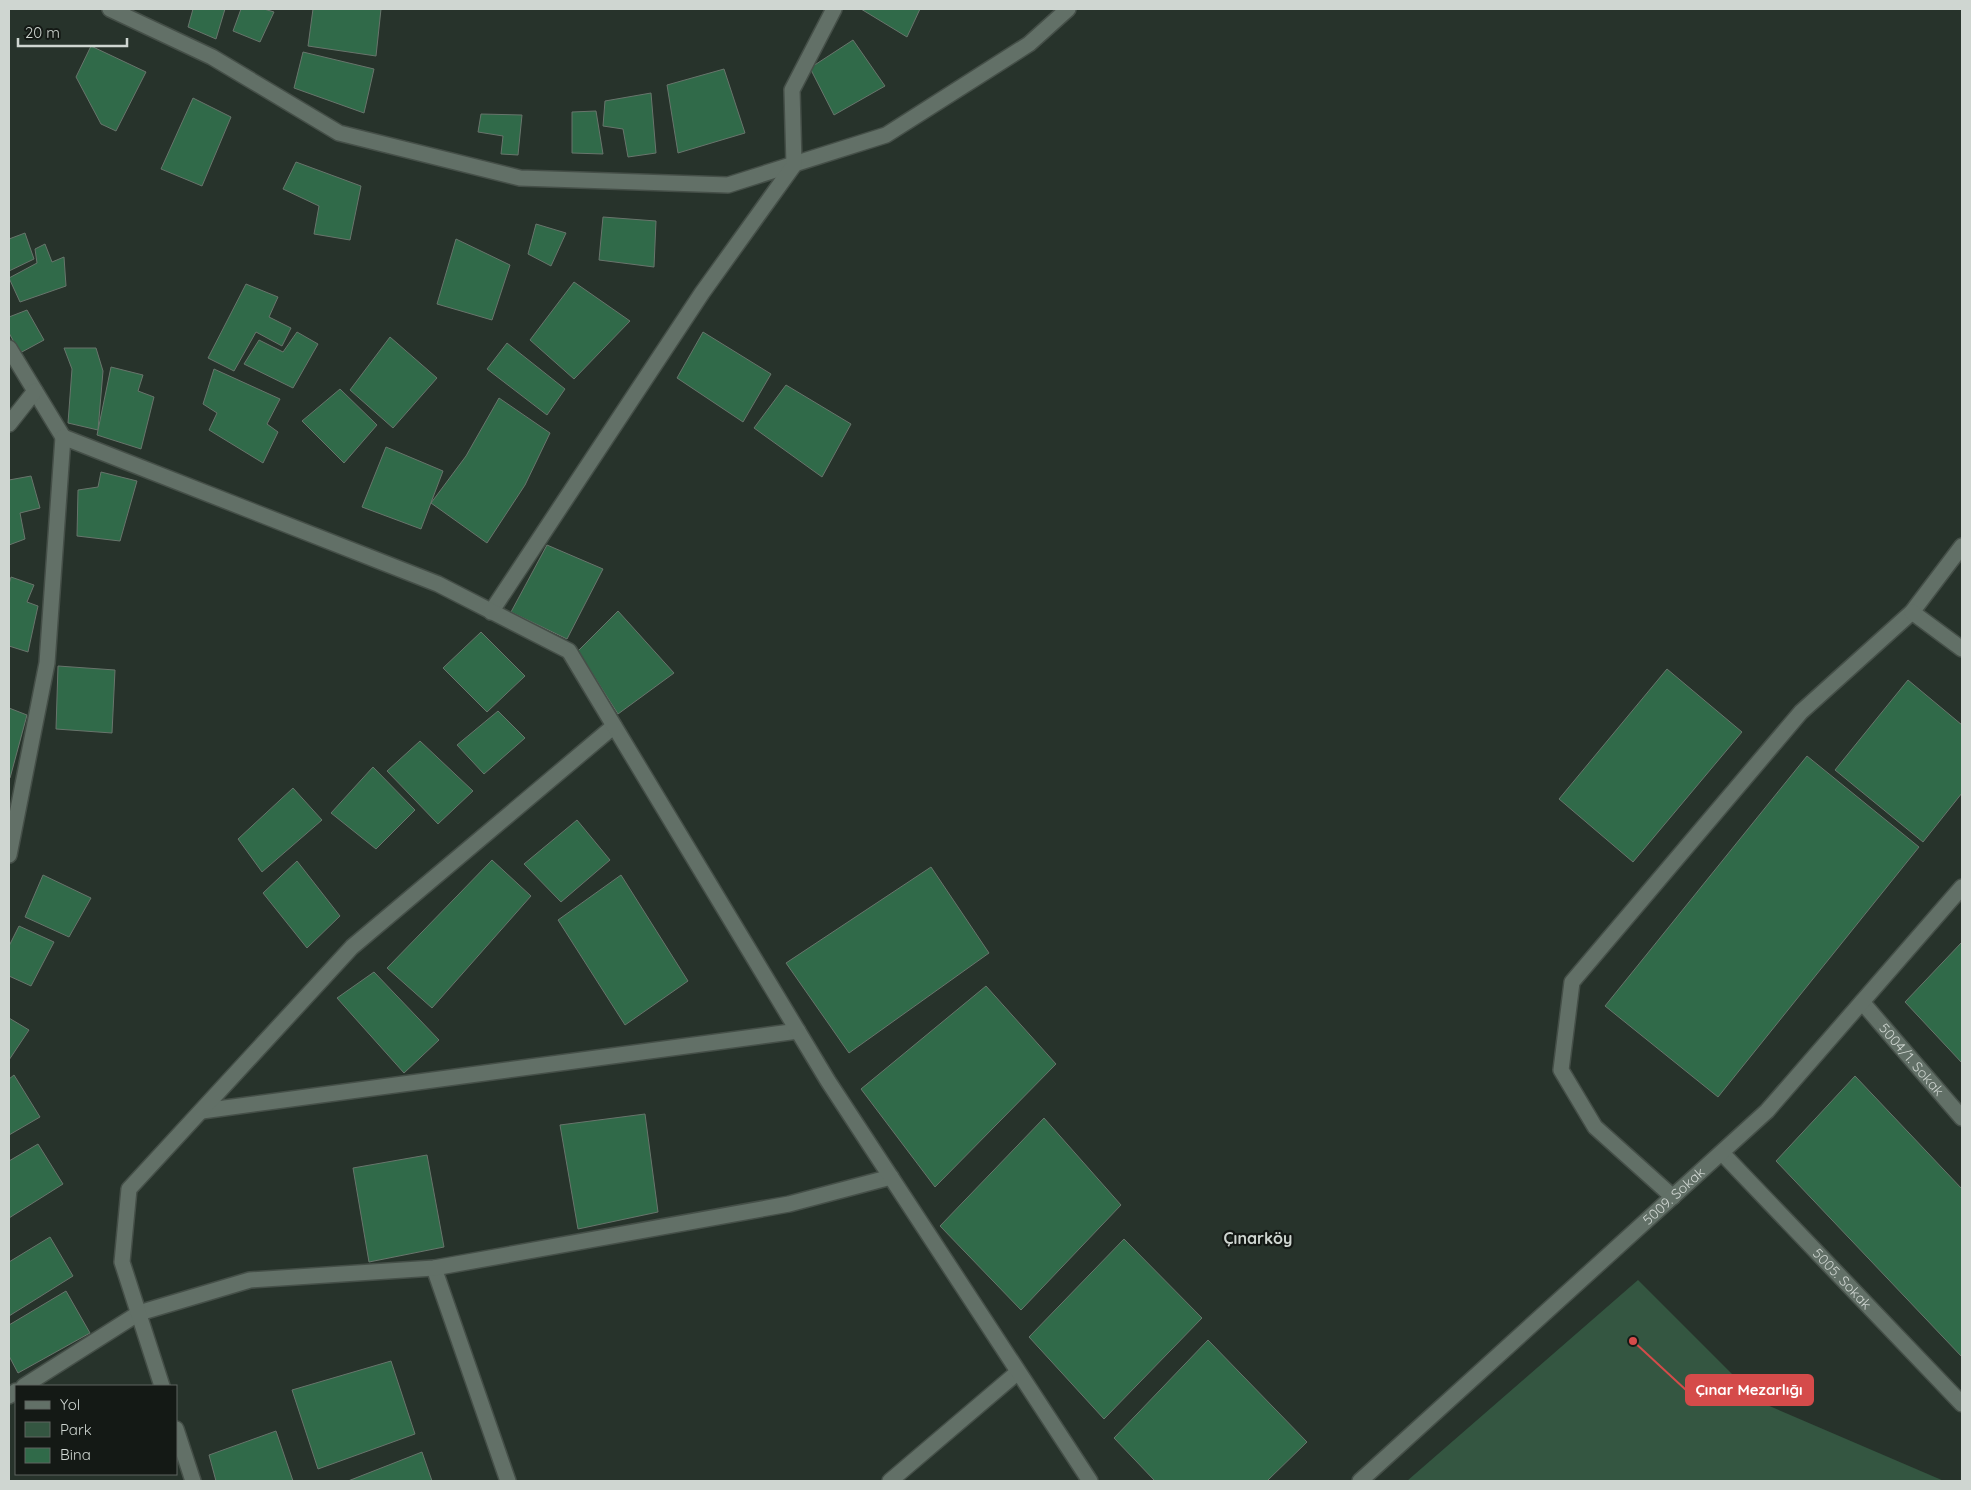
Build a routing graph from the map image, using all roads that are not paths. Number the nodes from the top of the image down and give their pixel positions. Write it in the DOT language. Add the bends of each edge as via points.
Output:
graph roads {
  1 [pos="110,9"];
  2 [pos="834,9"];
  3 [pos="1068,9"];
  4 [pos="794,165"];
  5 [pos="9,348"];
  6 [pos="35,392"];
  7 [pos="9,424"];
  8 [pos="63,437"];
  9 [pos="1962,546"];
  10 [pos="491,612"];
  11 [pos="1912,612"];
  12 [pos="1962,649"];
  13 [pos="614,726"];
  14 [pos="9,855"];
  15 [pos="1962,887"];
  16 [pos="1862,1002"];
  17 [pos="798,1031"];
  18 [pos="202,1111"];
  19 [pos="1962,1118"];
  20 [pos="1722,1153"];
  21 [pos="891,1177"];
  22 [pos="1673,1197"];
  23 [pos="434,1268"];
  24 [pos="139,1313"];
  25 [pos="1018,1372"];
  26 [pos="26,1385"];
  27 [pos="162,1385"];
  28 [pos="1962,1404"];
  29 [pos="178,1435"];
  30 [pos="193,1481"];
  31 [pos="508,1481"];
  32 [pos="890,1481"];
  33 [pos="1090,1481"];
  34 [pos="1360,1481"];
  1 -- 4 [label="street" via="212,57 339,133 520,178 728,185"];
  2 -- 4 [label="street" via="792,90"];
  3 -- 4 [label="street" via="1029,44 886,135"];
  4 -- 10 [label="street" via="702,293"];
  5 -- 6 [label="street"];
  6 -- 7 [label="street"];
  6 -- 8 [label="street"];
  8 -- 10 [label="street" via="438,584"];
  8 -- 14 [label="street" via="47,663"];
  9 -- 11 [label="street"];
  10 -- 13 [label="street" via="569,651"];
  11 -- 12 [label="street"];
  11 -- 22 [label="street" via="1801,712 1572,982 1561,1070 1595,1127"];
  13 -- 17 [label="street"];
  13 -- 18 [label="street" via="352,947"];
  15 -- 16 [label="street, 5009. Sokak"];
  16 -- 19 [label="street, 5004/1. Sokak"];
  16 -- 20 [label="street, 5009. Sokak" via="1768,1111"];
  17 -- 18 [label="street"];
  17 -- 21 [label="street"];
  18 -- 24 [label="street" via="129,1189 122,1262"];
  20 -- 22 [label="street, 5009. Sokak"];
  20 -- 28 [label="street, 5005. Sokak"];
  21 -- 23 [label="street" via="789,1204"];
  21 -- 25 [label="street"];
  22 -- 34 [label="street, 5009. Sokak"];
  23 -- 24 [label="street" via="250,1280"];
  23 -- 31 [label="street"];
  24 -- 26 [label="street"];
  24 -- 27 [label="street"];
  25 -- 32 [label="street"];
  25 -- 33 [label="street"];
  29 -- 30 [label="street"];
}
